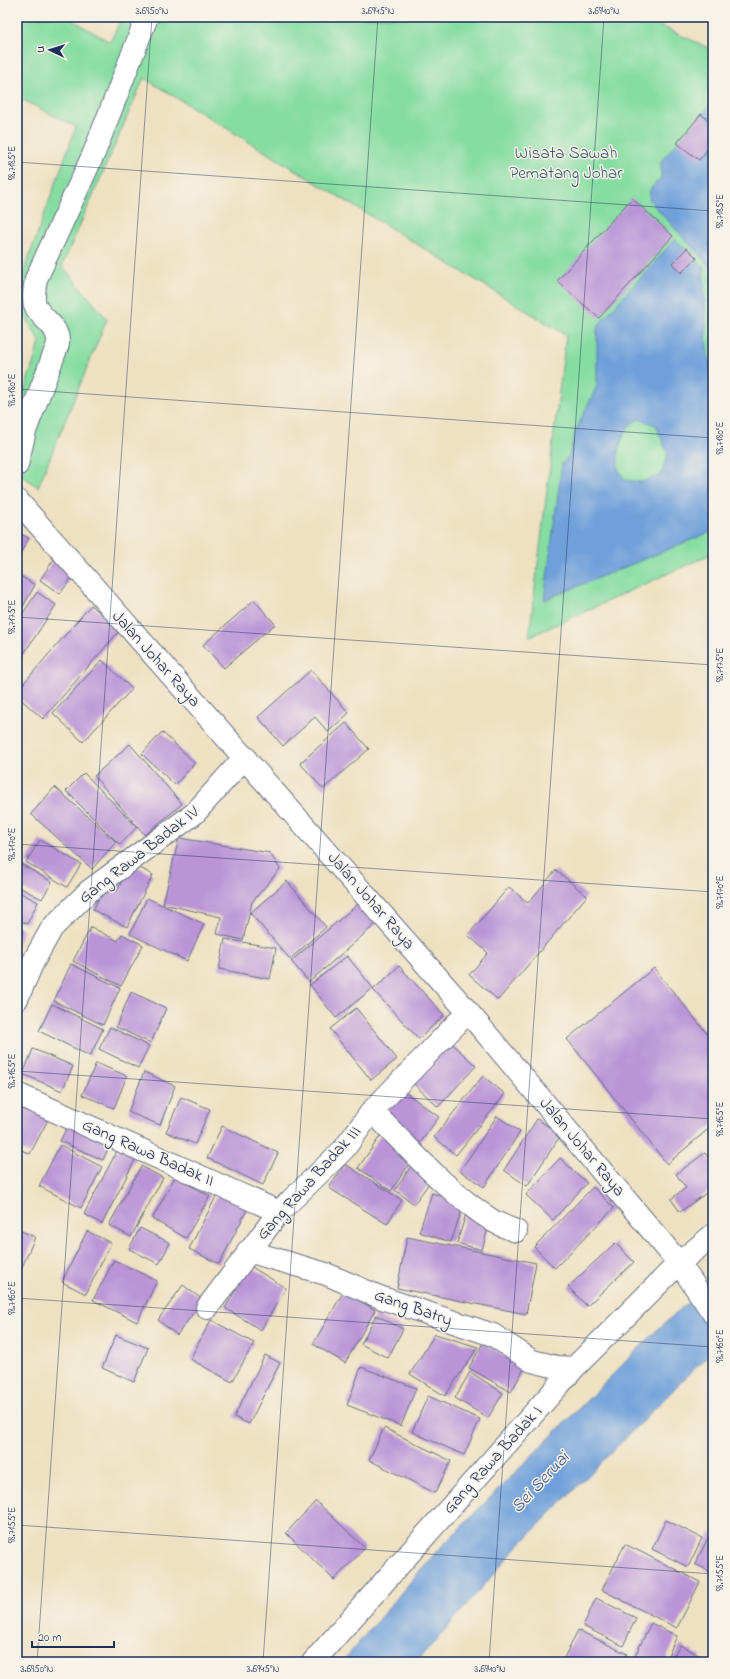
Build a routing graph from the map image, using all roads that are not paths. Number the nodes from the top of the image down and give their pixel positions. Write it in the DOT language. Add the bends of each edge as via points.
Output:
graph roads {
  1 [pos="147,17"];
  2 [pos="17,465"];
  3 [pos="17,500"];
  4 [pos="245,757"];
  5 [pos="17,999"];
  6 [pos="468,1012"];
  7 [pos="17,1094"];
  8 [pos="372,1111"];
  9 [pos="279,1212"];
  10 [pos="516,1231"];
  11 [pos="713,1235"];
  12 [pos="248,1251"];
  13 [pos="679,1263"];
  14 [pos="207,1308"];
  15 [pos="713,1313"];
  16 [pos="574,1368"];
  17 [pos="313,1662"];
  1 -- 2 [label="street" via="94,153 36,279 36,306 52,324 58,344 25,431"];
  3 -- 4 [label="street, Jalan Johar Raya"];
  4 -- 5 [label="street, Gang Rawa Badak IV" via="195,813 89,891 52,928 32,964"];
  4 -- 6 [label="street, Jalan Johar Raya"];
  6 -- 8 [label="street, Gang Rawa Badak III"];
  6 -- 13 [label="street, Jalan Johar Raya"];
  7 -- 9 [label="street, Gang Rawa Badak II"];
  8 -- 9 [label="street, Gang Rawa Badak III" via="344,1149"];
  8 -- 10 [label="street" via="424,1164 462,1197 494,1221"];
  9 -- 12 [label="street, Gang Rawa Badak III"];
  11 -- 13 [label="street, Gang Rawa Badak I"];
  12 -- 14 [label="street, Gang Rawa Badak III"];
  12 -- 16 [label="street, Gang Batry" via="326,1274 382,1298 493,1335 532,1361 557,1368"];
  13 -- 15 [label="street, Jalan Johar Raya"];
  13 -- 16 [label="street, Gang Rawa Badak I"];
  16 -- 17 [label="street, Gang Rawa Badak I"];
}
